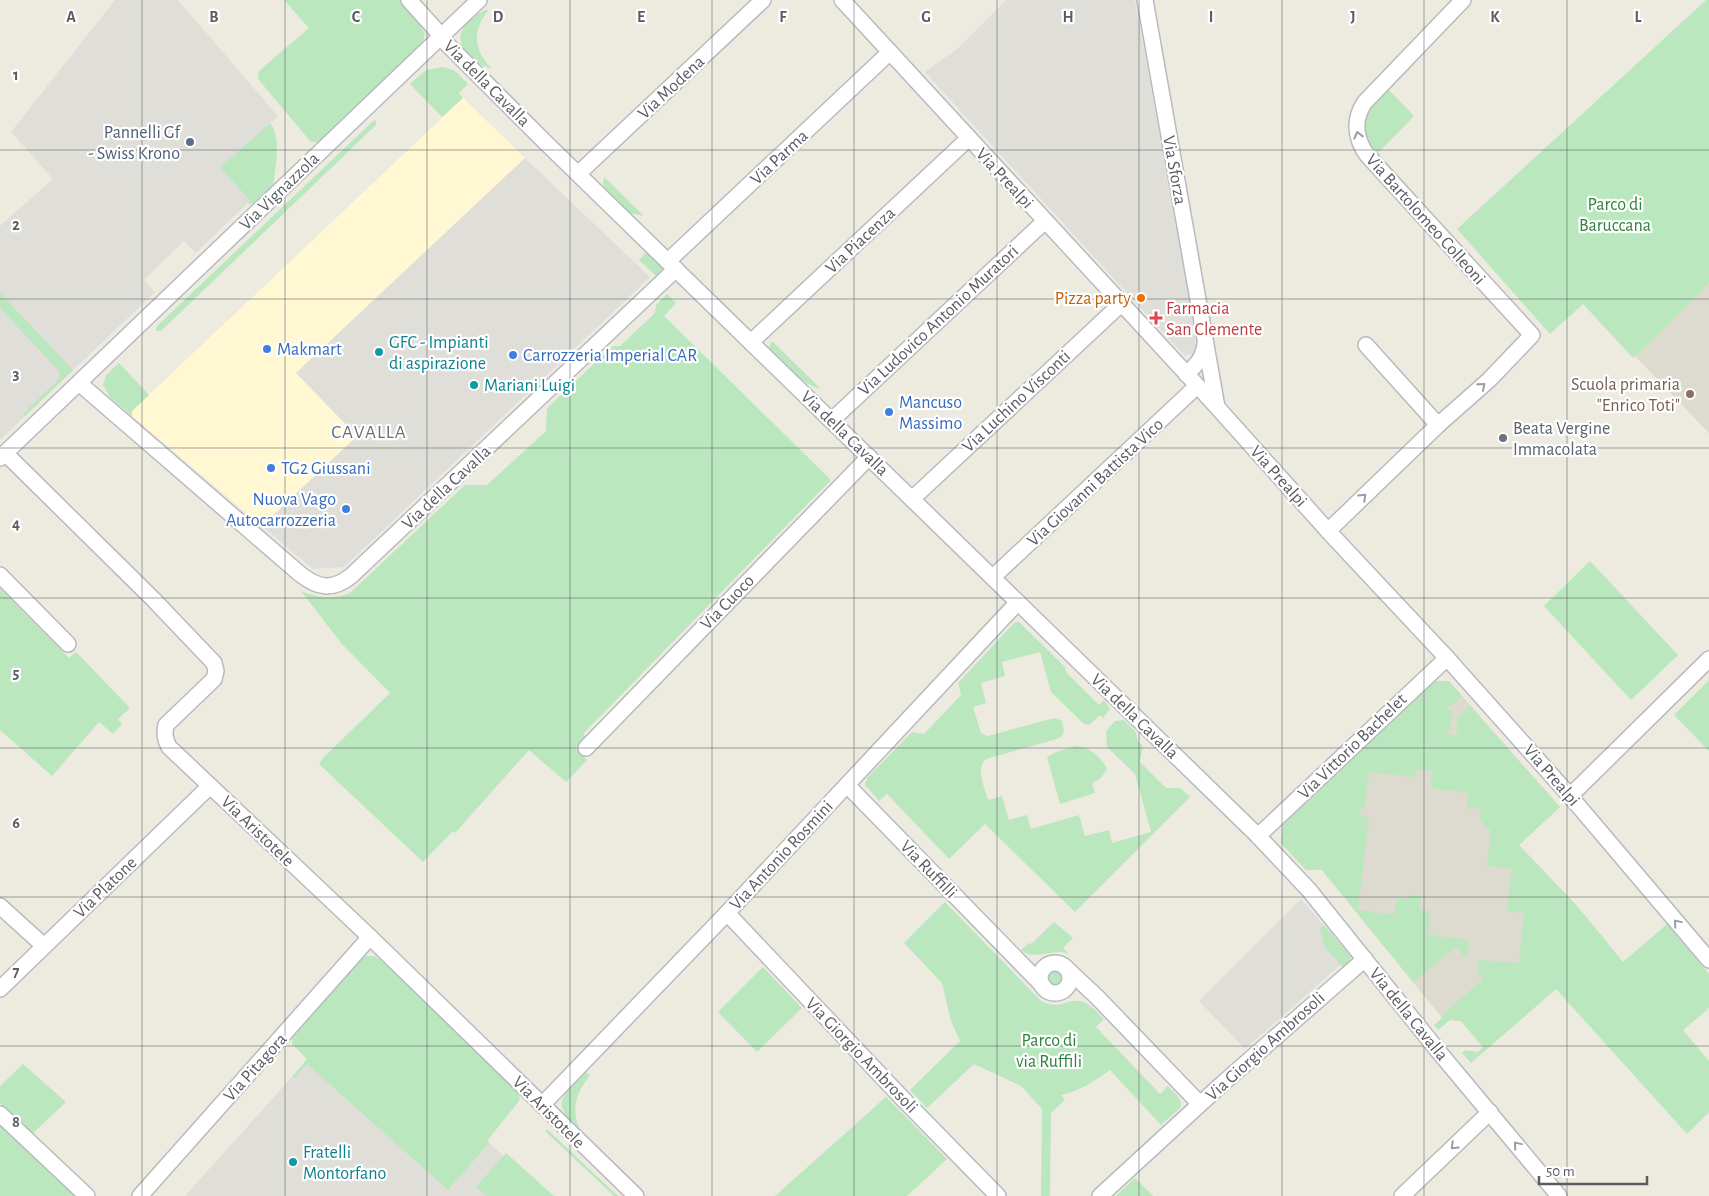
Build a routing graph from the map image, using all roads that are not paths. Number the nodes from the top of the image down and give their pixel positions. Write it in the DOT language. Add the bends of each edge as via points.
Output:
graph roads {
  1 [pos="409,0"];
  2 [pos="479,0"];
  3 [pos="763,0"];
  4 [pos="842,0"];
  5 [pos="1145,0"];
  6 [pos="1463,0"];
  7 [pos="441,37"];
  8 [pos="890,52"];
  9 [pos="969,138"];
  10 [pos="579,174"];
  11 [pos="1045,221"];
  12 [pos="672,264"];
  13 [pos="1121,304"];
  14 [pos="1205,340"];
  15 [pos="751,342"];
  16 [pos="1366,346"];
  17 [pos="1186,374"];
  18 [pos="79,383"];
  19 [pos="1197,386"];
  20 [pos="1217,407"];
  21 [pos="832,420"];
  22 [pos="1438,424"];
  23 [pos="3,456"];
  24 [pos="869,457"];
  25 [pos="912,499"];
  26 [pos="1328,531"];
  27 [pos="0,575"];
  28 [pos="993,577"];
  29 [pos="1018,602"];
  30 [pos="68,644"];
  31 [pos="1447,658"];
  32 [pos="1709,659"];
  33 [pos="586,748"];
  34 [pos="847,785"];
  35 [pos="210,786"];
  36 [pos="1570,796"];
  37 [pos="1258,836"];
  38 [pos="0,906"];
  39 [pos="727,913"];
  40 [pos="370,937"];
  41 [pos="44,946"];
  42 [pos="1011,954"];
  43 [pos="1365,959"];
  44 [pos="1709,960"];
  45 [pos="1060,965"];
  46 [pos="0,989"];
  47 [pos="1050,990"];
  48 [pos="1097,997"];
  49 [pos="1200,1104"];
  50 [pos="542,1105"];
  51 [pos="1490,1112"];
  52 [pos="0,1114"];
  53 [pos="86,1196"];
  54 [pos="140,1196"];
  55 [pos="636,1196"];
  56 [pos="998,1196"];
  57 [pos="1100,1196"];
  58 [pos="1402,1196"];
  59 [pos="1559,1196"];
  1 -- 7 [label="street, Via della Cavalla"];
  2 -- 7 [label="street, Via Vignazzola"];
  3 -- 10 [label="street, Via Modena"];
  4 -- 8 [label="street, Via Prealpi"];
  5 -- 14 [label="street, Via Sforza"];
  22 -- 6 [label="street, Via Bartolomeo Colleoni, one-way" via="1489,380 1532,335 1370,158 1360,142 1356,124 1369,97"];
  7 -- 10 [label="street, Via della Cavalla"];
  7 -- 18 [label="street, Via Vignazzola"];
  8 -- 9 [label="street, Via Prealpi"];
  8 -- 12 [label="street, Via Parma"];
  9 -- 11 [label="street, Via Prealpi"];
  9 -- 15 [label="street, Via Piacenza"];
  10 -- 12 [label="street, Via della Cavalla"];
  11 -- 13 [label="street, Via Prealpi"];
  11 -- 21 [label="street, Via Ludovico Antonio Muratori"];
  12 -- 15 [label="street, Via della Cavalla"];
  12 -- 18 [label="street, Via della Cavalla" via="351,576 332,586 318,585 287,563"];
  13 -- 17 [label="street, Via Prealpi"];
  13 -- 25 [label="street, Via Luchino Visconti"];
  14 -- 17 [label="street, Via Sforza" via="1200,362"];
  14 -- 20 [label="street, Via Sforza"];
  15 -- 21 [label="street, Via della Cavalla"];
  16 -- 22 [label="street"];
  17 -- 19 [label="street, Via Prealpi"];
  18 -- 23 [label="street, Via Vignazzola"];
  19 -- 20 [label="street, Via Prealpi"];
  19 -- 28 [label="street, Via Giovanni Battista Vico"];
  20 -- 26 [label="street, Via Prealpi"];
  21 -- 24 [label="street, Via della Cavalla"];
  26 -- 22 [label="street, Via Bartolomeo Colleoni, one-way"];
  23 -- 35 [label="street, Via Aristotele" via="153,598 214,663 214,679 166,725 164,732 169,747"];
  24 -- 25 [label="street, Via della Cavalla"];
  24 -- 33 [label="street, Via Cuoco"];
  25 -- 28 [label="street, Via della Cavalla"];
  26 -- 31 [label="street, Via Prealpi"];
  27 -- 30 [label="street"];
  28 -- 29 [label="street, Via della Cavalla"];
  29 -- 34 [label="street, Via Antonio Rosmini"];
  29 -- 37 [label="street, Via della Cavalla"];
  31 -- 36 [label="street, Via Prealpi"];
  31 -- 37 [label="street, Via Vittorio Bachelet"];
  32 -- 36 [label="street"];
  34 -- 39 [label="street, Via Antonio Rosmini"];
  34 -- 42 [label="street, Via Ruffilli"];
  35 -- 40 [label="street, Via Aristotele"];
  35 -- 41 [label="street, Via Platone"];
  44 -- 36 [label="street, Via Prealpi, one-way"];
  37 -- 43 [label="street, Via della Cavalla"];
  38 -- 41 [label="street"];
  39 -- 50 [label="street, Via Antonio Rosmini"];
  39 -- 56 [label="street, Via Giorgio Ambrosoli"];
  40 -- 50 [label="street, Via Aristotele"];
  40 -- 54 [label="street, Via Pitagora"];
  41 -- 46 [label="street, Via Platone"];
  42 -- 45 [label="street, Via Ruffilli" via="1028,963"];
  42 -- 47 [label="street, Via Ruffilli"];
  43 -- 49 [label="street, Via Giorgio Ambrosoli"];
  43 -- 51 [label="street, Via della Cavalla"];
  45 -- 47 [label="street" via="1049,964 1042,970 1040,979"];
  45 -- 47 [label="street" via="1070,976 1069,985 1066,989"];
  45 -- 48 [label="street"];
  47 -- 48 [label="street" via="1078,991"];
  48 -- 49 [label="street"];
  49 -- 57 [label="street, Via Giorgio Ambrosoli"];
  50 -- 55 [label="street, Via Aristotele"];
  51 -- 58 [label="street, one-way"];
  59 -- 51 [label="street, Via della Cavalla, one-way"];
  52 -- 53 [label="street"];
}
